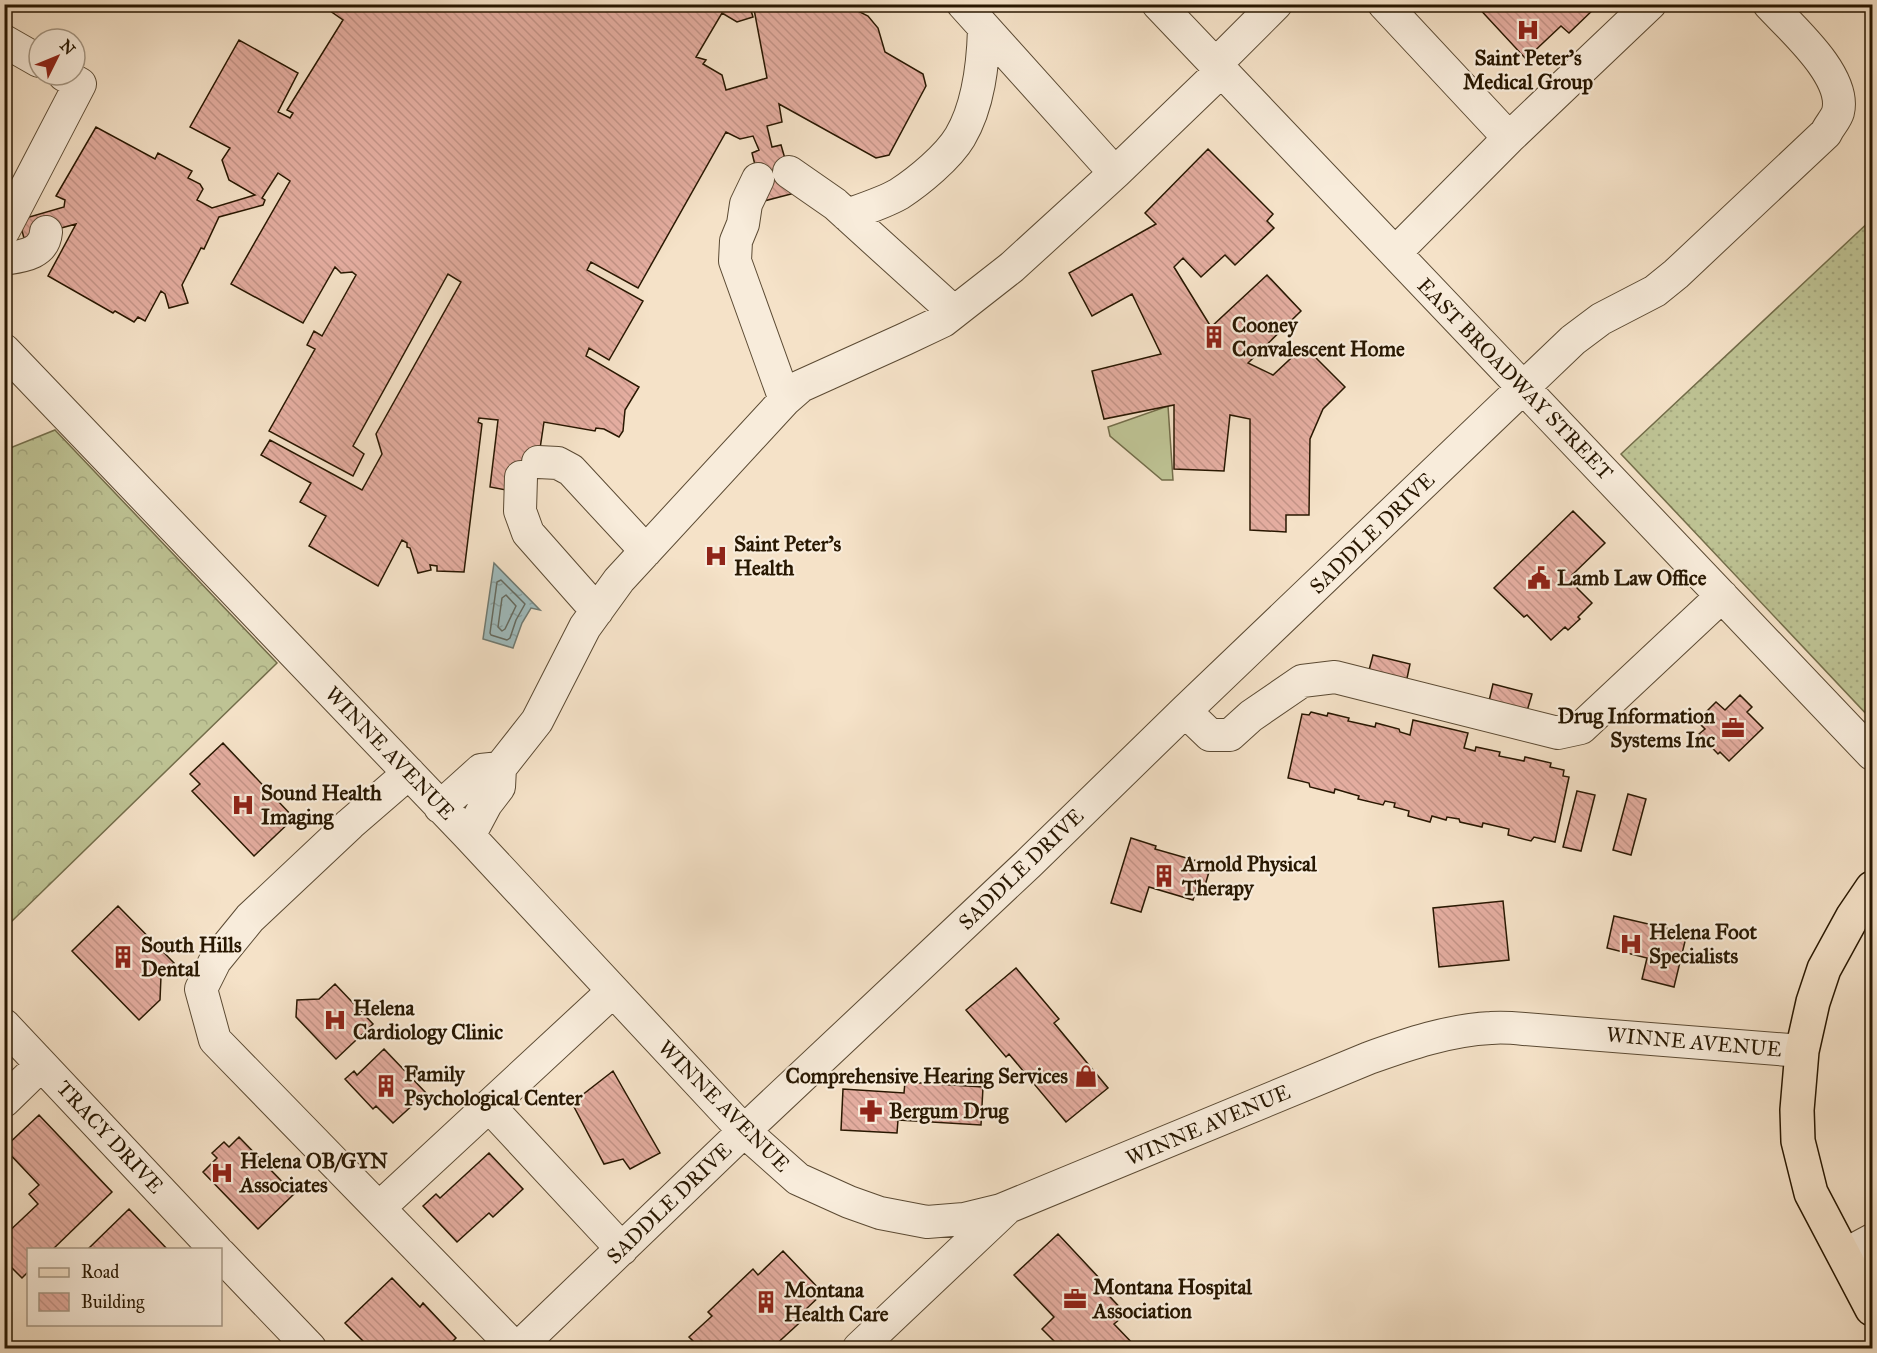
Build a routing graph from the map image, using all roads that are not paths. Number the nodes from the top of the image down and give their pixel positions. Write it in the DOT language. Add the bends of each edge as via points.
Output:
graph roads {
  1 [pos="963,4"];
  2 [pos="1158,4"];
  3 [pos="1276,4"];
  4 [pos="1384,4"];
  5 [pos="1650,4"];
  6 [pos="1769,4"];
  7 [pos="984,28"];
  8 [pos="4,41"];
  9 [pos="27,54"];
  10 [pos="1218,68"];
  11 [pos="78,87"];
  12 [pos="1509,138"];
  13 [pos="789,172"];
  14 [pos="1115,173"];
  15 [pos="32,177"];
  16 [pos="758,179"];
  17 [pos="847,215"];
  18 [pos="4,230"];
  19 [pos="1395,253"];
  20 [pos="4,259"];
  21 [pos="954,312"];
  22 [pos="4,350"];
  23 [pos="1524,388"];
  24 [pos="785,400"];
  25 [pos="646,551"];
  26 [pos="1722,596"];
  27 [pos="597,611"];
  28 [pos="1185,711"];
  29 [pos="1872,754"];
  30 [pos="500,768"];
  31 [pos="409,773"];
  32 [pos="440,807"];
  33 [pos="469,836"];
  34 [pos="1872,888"];
  35 [pos="612,992"];
  36 [pos="4,1025"];
  37 [pos="1802,1051"];
  38 [pos="41,1065"];
  39 [pos="4,1101"];
  40 [pos="489,1106"];
  41 [pos="744,1131"];
  42 [pos="379,1208"];
  43 [pos="1008,1208"];
  44 [pos="1872,1240"];
  45 [pos="214,1248"];
  46 [pos="622,1248"];
  47 [pos="1844,1255"];
  48 [pos="222,1256"];
  49 [pos="1872,1309"];
  50 [pos="307,1348"];
  51 [pos="516,1348"];
  52 [pos="859,1348"];
  1 -- 7 [label="street"];
  2 -- 10 [label="street, EAST BROADWAY STREET"];
  3 -- 10 [label="street"];
  4 -- 12 [label="street"];
  5 -- 12 [label="street"];
  6 -- 23 [label="street, SADDLE DRIVE" via="1823,62 1837,88 1838,112 1826,133 1676,274 1573,340"];
  7 -- 14 [label="street"];
  7 -- 17 [label="street" via="983,63 969,116 959,137 925,174 899,194"];
  8 -- 9 [label="street"];
  10 -- 14 [label="street"];
  10 -- 19 [label="street, EAST BROADWAY STREET"];
  11 -- 15 [label="street"];
  12 -- 19 [label="street"];
  13 -- 17 [label="street"];
  14 -- 21 [label="street" via="1008,271"];
  15 -- 18 [label="street"];
  15 -- 20 [label="street" via="45,242 30,253"];
  16 -- 24 [label="street" via="746,204 735,261"];
  17 -- 21 [label="street"];
  19 -- 23 [label="street, EAST BROADWAY STREET"];
  21 -- 24 [label="street" via="943,321 801,386"];
  22 -- 31 [label="street, WINNE AVENUE"];
  23 -- 26 [label="street, EAST BROADWAY STREET"];
  23 -- 28 [label="street, SADDLE DRIVE"];
  24 -- 25 [label="street"];
  25 -- 27 [label="street"];
  25 -- 27 [label="street" via="571,470 558,463 530,469 520,511 528,533"];
  26 -- 28 [label="street" via="1581,728 1558,734 1335,677 1302,681 1230,735 1210,735"];
  26 -- 29 [label="street, EAST BROADWAY STREET"];
  27 -- 30 [label="street" via="537,721"];
  28 -- 41 [label="street, SADDLE DRIVE"];
  30 -- 32 [label="street" via="481,770"];
  30 -- 33 [label="street" via="499,787"];
  31 -- 32 [label="street, WINNE AVENUE"];
  31 -- 42 [label="street" via="250,918 215,961 201,989 215,1040"];
  32 -- 33 [label="street, WINNE AVENUE"];
  33 -- 35 [label="street, WINNE AVENUE"];
  34 -- 37 [label="main road" via="1824,969"];
  35 -- 40 [label="street"];
  35 -- 41 [label="street, WINNE AVENUE"];
  36 -- 38 [label="street, TRACY DRIVE"];
  37 -- 43 [label="street, WINNE AVENUE" via="1524,1029 1492,1028 1447,1034 1369,1058"];
  37 -- 47 [label="main road" via="1798,1141 1811,1193"];
  38 -- 39 [label="street"];
  38 -- 45 [label="street, TRACY DRIVE"];
  40 -- 42 [label="street"];
  40 -- 46 [label="street"];
  41 -- 43 [label="street, WINNE AVENUE" via="798,1179 880,1213 927,1222 964,1219"];
  41 -- 46 [label="street, SADDLE DRIVE"];
  42 -- 51 [label="street"];
  43 -- 52 [label="street"];
  44 -- 47 [label="street"];
  46 -- 51 [label="street, SADDLE DRIVE"];
  47 -- 49 [label="main road"];
  48 -- 50 [label="street"];
}
